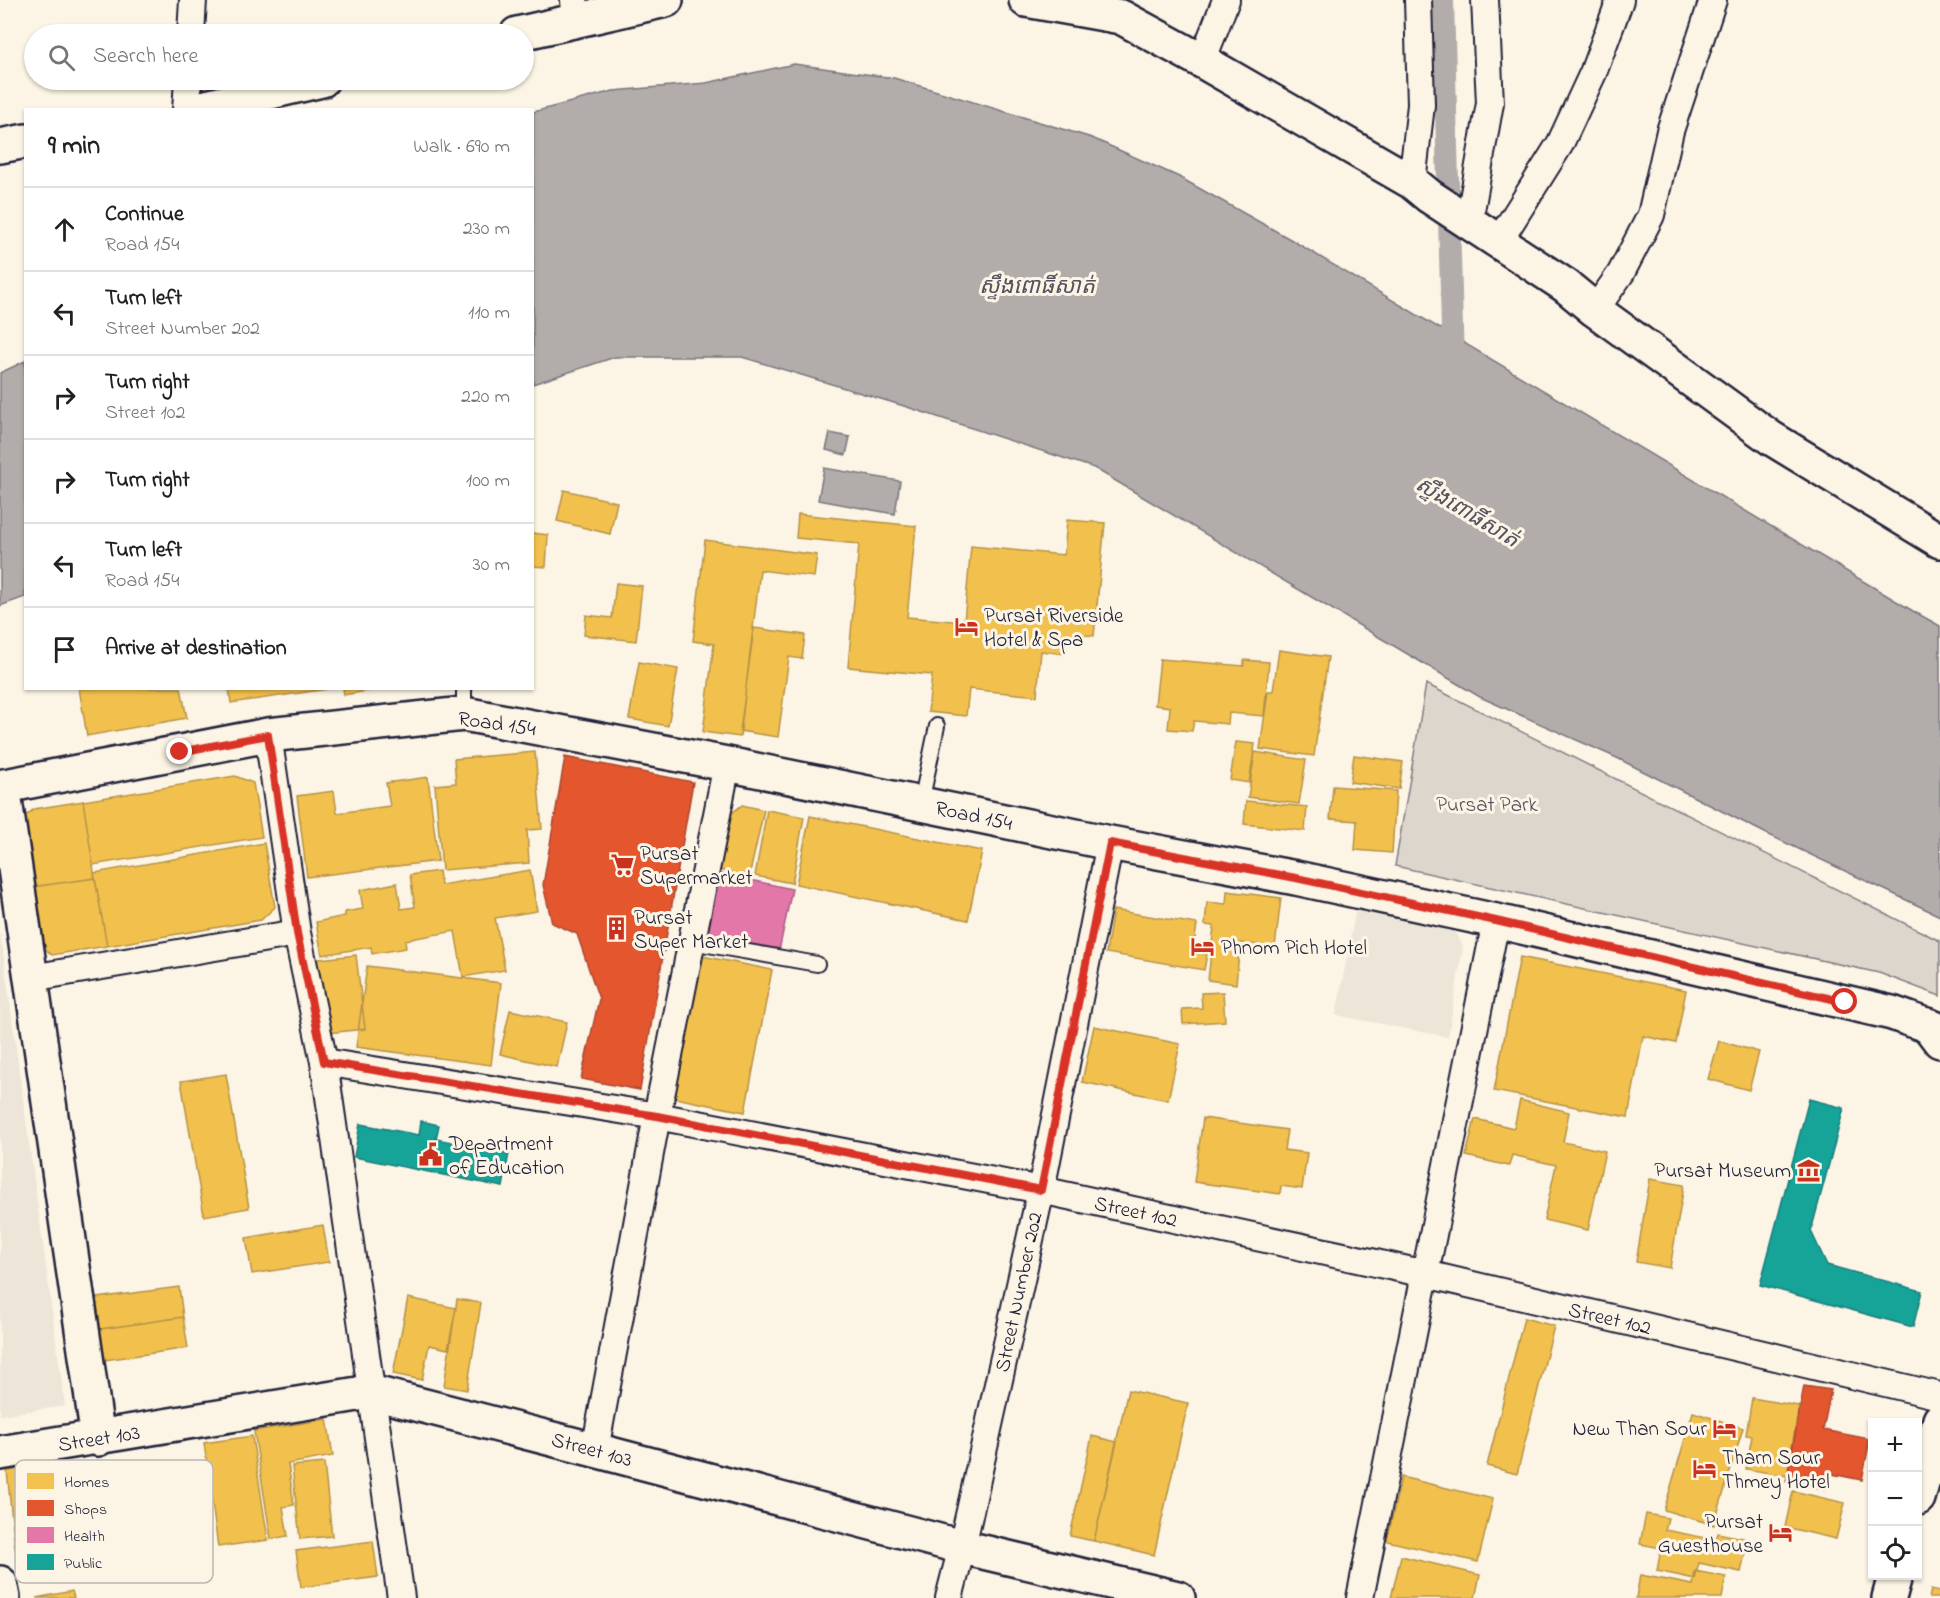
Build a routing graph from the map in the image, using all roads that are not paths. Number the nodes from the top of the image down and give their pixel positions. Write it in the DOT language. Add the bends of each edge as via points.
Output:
graph roads {
  1 [pos="193,0"];
  2 [pos="666,0"];
  3 [pos="1026,0"];
  4 [pos="1226,0"];
  5 [pos="1418,0"];
  6 [pos="1485,0"];
  7 [pos="1620,0"];
  8 [pos="1713,0"];
  9 [pos="575,10"];
  10 [pos="192,24"];
  11 [pos="534,27"];
  12 [pos="1202,61"];
  13 [pos="187,90"];
  14 [pos="279,90"];
  15 [pos="186,108"];
  16 [pos="202,108"];
  17 [pos="24,141"];
  18 [pos="0,146"];
  19 [pos="1421,189"];
  20 [pos="1463,218"];
  21 [pos="1499,241"];
  22 [pos="1595,310"];
  23 [pos="1940,541"];
  24 [pos="464,701"];
  25 [pos="938,726"];
  26 [pos="268,735"];
  27 [pos="727,764"];
  28 [pos="2,787"];
  29 [pos="921,804"];
  30 [pos="1110,843"];
  31 [pos="1496,921"];
  32 [pos="297,933"];
  33 [pos="691,942"];
  34 [pos="817,964"];
  35 [pos="31,978"];
  36 [pos="1936,1032"];
  37 [pos="324,1062"];
  38 [pos="657,1116"];
  39 [pos="1041,1190"];
  40 [pos="1425,1274"];
  41 [pos="370,1392"];
  42 [pos="1940,1396"];
  43 [pos="1940,1420"];
  44 [pos="98,1438"];
  45 [pos="596,1450"];
  46 [pos="0,1453"];
  47 [pos="1922,1481"];
  48 [pos="962,1547"];
  49 [pos="1894,1580"];
  50 [pos="0,1583"];
  51 [pos="3,1598"];
  52 [pos="401,1598"];
  53 [pos="949,1598"];
  54 [pos="1178,1598"];
  55 [pos="1360,1598"];
  56 [pos="1889,1598"];
  1 -- 10 [label="street"];
  2 -- 9 [label="street"];
  3 -- 12 [label="street" via="1120,17"];
  4 -- 12 [label="street"];
  5 -- 19 [label="street"];
  6 -- 20 [label="street" via="1490,104"];
  7 -- 21 [label="street" via="1593,73 1560,144"];
  8 -- 22 [label="street" via="1670,131 1651,215 1621,273"];
  9 -- 11 [label="street"];
  12 -- 19 [label="street"];
  13 -- 15 [label="street"];
  14 -- 16 [label="street"];
  17 -- 18 [label="street"];
  19 -- 20 [label="street"];
  20 -- 21 [label="street"];
  21 -- 22 [label="street"];
  22 -- 23 [label="street" via="1771,438"];
  24 -- 26 [label="street, Road 154"];
  24 -- 27 [label="street, Road 154"];
  25 -- 29 [label="lane"];
  26 -- 28 [label="street, Road 154"];
  26 -- 32 [label="street"];
  27 -- 29 [label="street, Road 154"];
  27 -- 33 [label="street"];
  28 -- 35 [label="street"];
  29 -- 30 [label="street, Road 154"];
  30 -- 31 [label="street, Road 154"];
  30 -- 39 [label="street, Street Number 202"];
  31 -- 36 [label="street, Road 154" via="1892,1012"];
  31 -- 40 [label="street"];
  32 -- 35 [label="street"];
  32 -- 37 [label="street"];
  33 -- 34 [label="lane"];
  33 -- 38 [label="street"];
  35 -- 44 [label="street"];
  37 -- 38 [label="street, Street 102"];
  37 -- 41 [label="street"];
  38 -- 39 [label="street, Street 102"];
  38 -- 45 [label="street"];
  39 -- 40 [label="street, Street 102"];
  39 -- 48 [label="street, Street Number 202"];
  40 -- 42 [label="street, Street 102"];
  40 -- 55 [label="street"];
  41 -- 44 [label="street, Street 103"];
  41 -- 45 [label="street, Street 103"];
  41 -- 52 [label="street"];
  43 -- 47 [label="street"];
  44 -- 46 [label="street, Street 103"];
  45 -- 48 [label="street, Street 103"];
  48 -- 53 [label="street, Street Number 202"];
  48 -- 54 [label="street, Street 103"];
  49 -- 56 [label="street"];
  50 -- 51 [label="street"];
}
